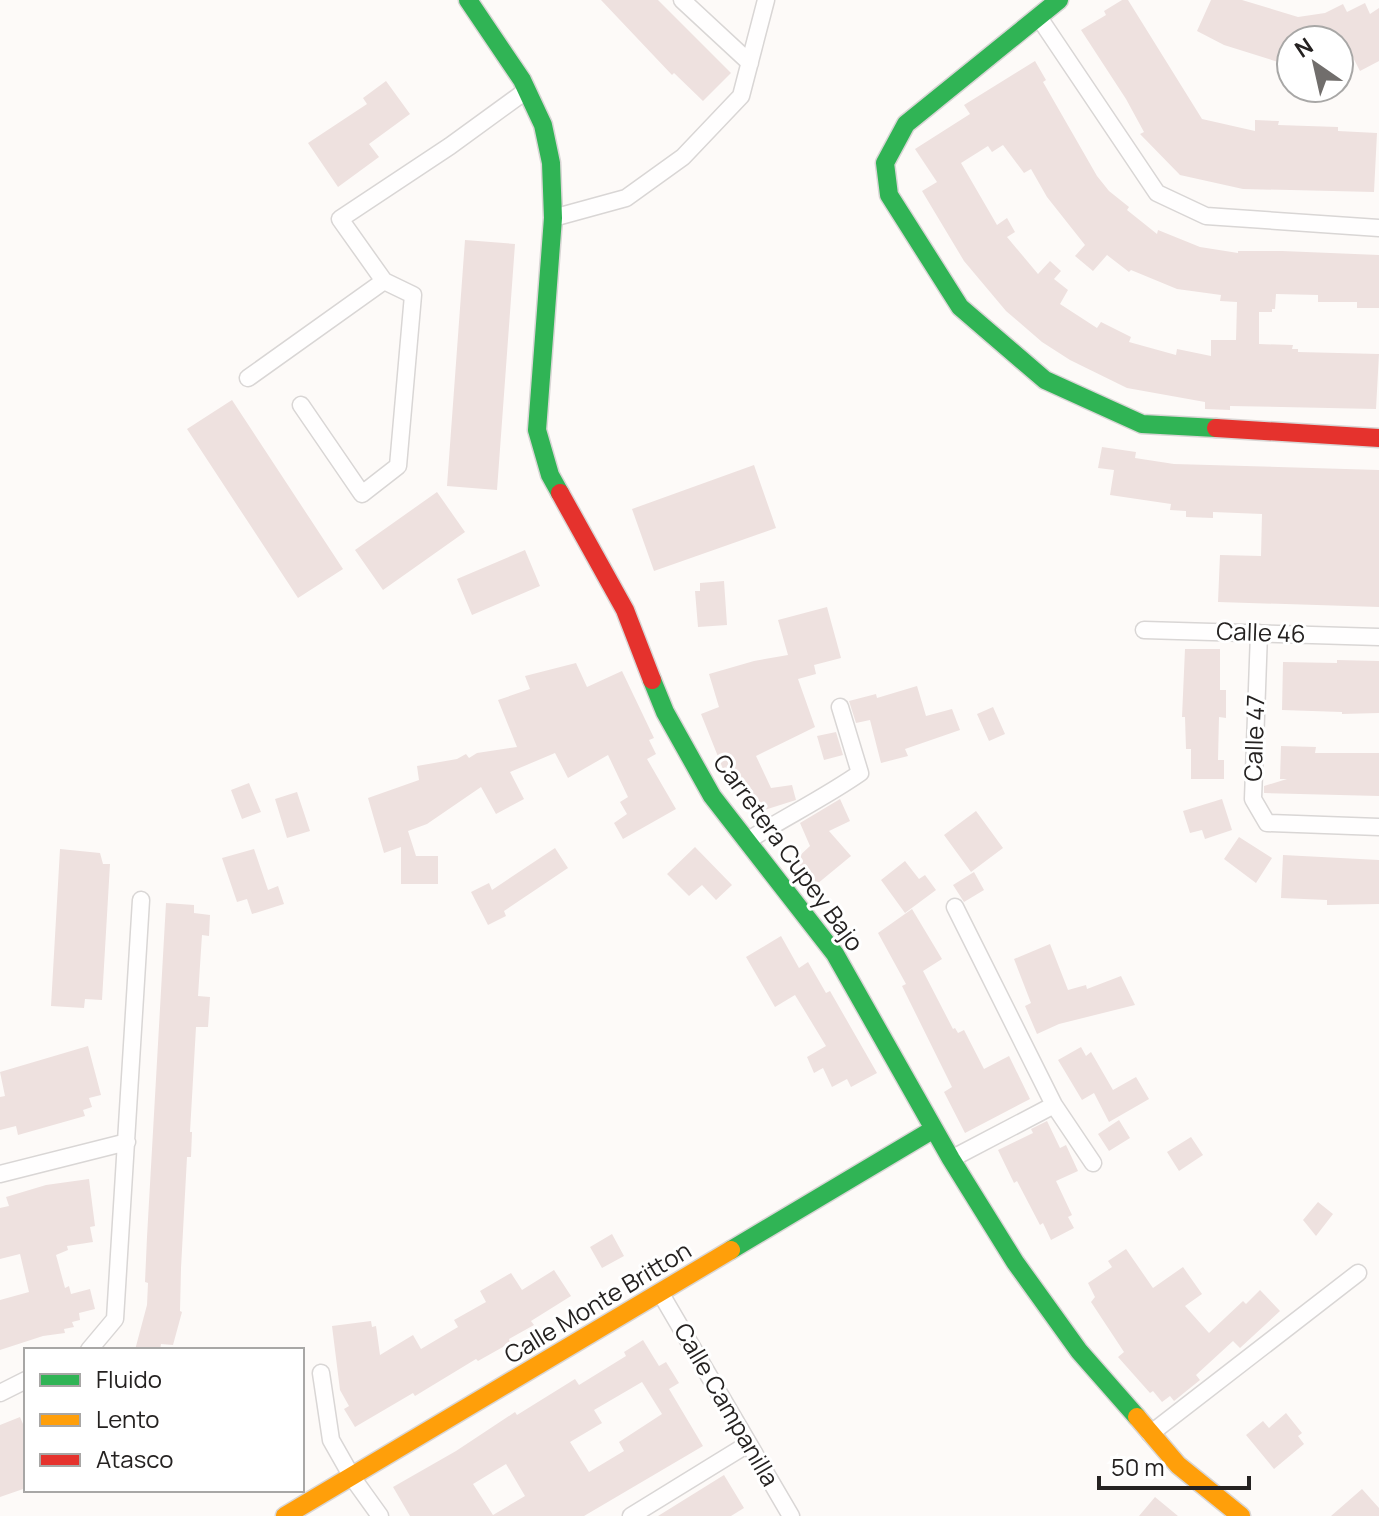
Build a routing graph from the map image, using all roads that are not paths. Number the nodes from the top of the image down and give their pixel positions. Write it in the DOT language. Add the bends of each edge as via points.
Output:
graph roads {
  1 [pos="468,0"];
  2 [pos="682,0"];
  3 [pos="766,0"];
  4 [pos="1059,0"];
  5 [pos="1038,16"];
  6 [pos="750,63"];
  7 [pos="527,90"];
  8 [pos="553,218"];
  9 [pos="1379,228"];
  10 [pos="384,281"];
  11 [pos="248,378"];
  12 [pos="301,405"];
  13 [pos="1379,438"];
  14 [pos="1144,630"];
  15 [pos="1259,633"];
  16 [pos="1379,637"];
  17 [pos="840,707"];
  18 [pos="1379,827"];
  19 [pos="747,841"];
  20 [pos="141,900"];
  21 [pos="955,907"];
  22 [pos="1054,1105"];
  23 [pos="934,1129"];
  24 [pos="127,1142"];
  25 [pos="951,1159"];
  26 [pos="1093,1163"];
  27 [pos="0,1174"];
  28 [pos="1358,1273"];
  29 [pos="661,1294"];
  30 [pos="91,1348"];
  31 [pos="321,1373"];
  32 [pos="24,1381"];
  33 [pos="0,1393"];
  34 [pos="1150,1434"];
  35 [pos="748,1444"];
  36 [pos="352,1477"];
  37 [pos="285,1516"];
  38 [pos="380,1516"];
  39 [pos="631,1516"];
  40 [pos="791,1516"];
  41 [pos="1241,1516"];
  1 -- 7 [label="street, Carretera Cupey Bajo"];
  2 -- 6 [label="street"];
  3 -- 6 [label="street"];
  4 -- 5 [label="street"];
  5 -- 9 [label="street" via="1157,193 1206,216"];
  5 -- 13 [label="street" via="906,124 885,163 889,195 960,307 1045,380 1142,424"];
  6 -- 8 [label="street" via="741,96 683,157 626,198"];
  7 -- 8 [label="street, Carretera Cupey Bajo" via="543,125 551,163"];
  7 -- 10 [label="street" via="340,219"];
  8 -- 19 [label="street, Carretera Cupey Bajo" via="537,430 543,459 625,610 679,741"];
  10 -- 11 [label="street"];
  10 -- 12 [label="street" via="413,295 398,466 362,494"];
  14 -- 15 [label="street, Calle 46"];
  15 -- 16 [label="street, Calle 46"];
  15 -- 18 [label="street, Calle 47" via="1253,799 1267,823"];
  17 -- 19 [label="street" via="860,773"];
  19 -- 23 [label="street, Carretera Cupey Bajo" via="835,954"];
  20 -- 24 [label="street"];
  21 -- 22 [label="street"];
  22 -- 25 [label="street"];
  22 -- 26 [label="street"];
  23 -- 25 [label="street, Carretera Cupey Bajo"];
  23 -- 29 [label="street, Calle Monte Britton"];
  24 -- 27 [label="street"];
  24 -- 30 [label="street" via="115,1319"];
  25 -- 34 [label="street, Carretera Cupey Bajo" via="1024,1275 1079,1351"];
  28 -- 34 [label="street"];
  29 -- 35 [label="street, Calle Campanilla"];
  29 -- 36 [label="street, Calle Monte Britton"];
  31 -- 36 [label="street" via="331,1440"];
  32 -- 33 [label="street"];
  34 -- 41 [label="street, Carretera Cupey Bajo" via="1178,1465"];
  35 -- 39 [label="street"];
  35 -- 40 [label="street, Calle Campanilla"];
  36 -- 37 [label="street, Calle Monte Britton"];
  36 -- 38 [label="street"];
}
